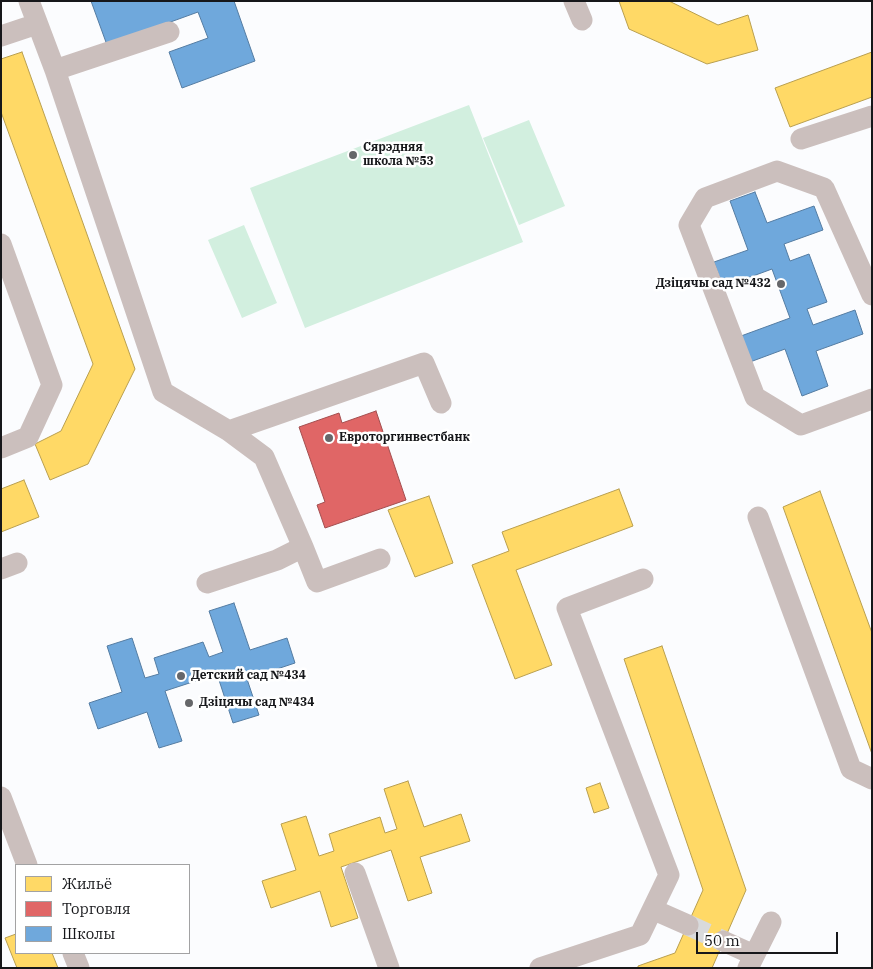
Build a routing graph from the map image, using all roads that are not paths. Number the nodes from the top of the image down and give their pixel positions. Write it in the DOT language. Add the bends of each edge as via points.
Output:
graph roads {
  1 [pos="29,1"];
  2 [pos="37,24"];
  3 [pos="169,32"];
  4 [pos="1,36"];
  5 [pos="56,70"];
  6 [pos="872,116"];
  7 [pos="801,139"];
  8 [pos="1,244"];
  9 [pos="872,295"];
  10 [pos="872,399"];
  11 [pos="441,403"];
  12 [pos="229,431"];
  13 [pos="1,448"];
  14 [pos="758,517"];
  15 [pos="303,547"];
  16 [pos="380,559"];
  17 [pos="643,579"];
  18 [pos="208,583"];
  19 [pos="872,779"];
  20 [pos="1,797"];
  21 [pos="27,864"];
  22 [pos="355,872"];
  23 [pos="654,910"];
  24 [pos="771,922"];
  25 [pos="688,925"];
  26 [pos="724,941"];
  27 [pos="73,954"];
  28 [pos="751,962"];
  29 [pos="79,968"];
  30 [pos="389,968"];
  31 [pos="540,968"];
  1 -- 2 [label="lane"];
  2 -- 4 [label="lane"];
  2 -- 5 [label="lane"];
  3 -- 5 [label="lane"];
  5 -- 12 [label="lane" via="163,392"];
  6 -- 7 [label="lane"];
  8 -- 13 [label="lane" via="52,385 28,437"];
  9 -- 10 [label="lane" via="824,188 777,171 705,198 689,225 755,396 801,425"];
  11 -- 12 [label="lane" via="424,363"];
  12 -- 15 [label="lane" via="264,457"];
  14 -- 19 [label="lane" via="850,769"];
  15 -- 16 [label="lane" via="317,582"];
  15 -- 18 [label="lane" via="277,560"];
  17 -- 23 [label="lane" via="567,608 669,875"];
  20 -- 21 [label="lane"];
  22 -- 30 [label="lane"];
  23 -- 25 [label="lane"];
  23 -- 31 [label="lane" via="640,935"];
  24 -- 28 [label="lane"];
  26 -- 28 [label="lane"];
  27 -- 29 [label="lane"];
}
